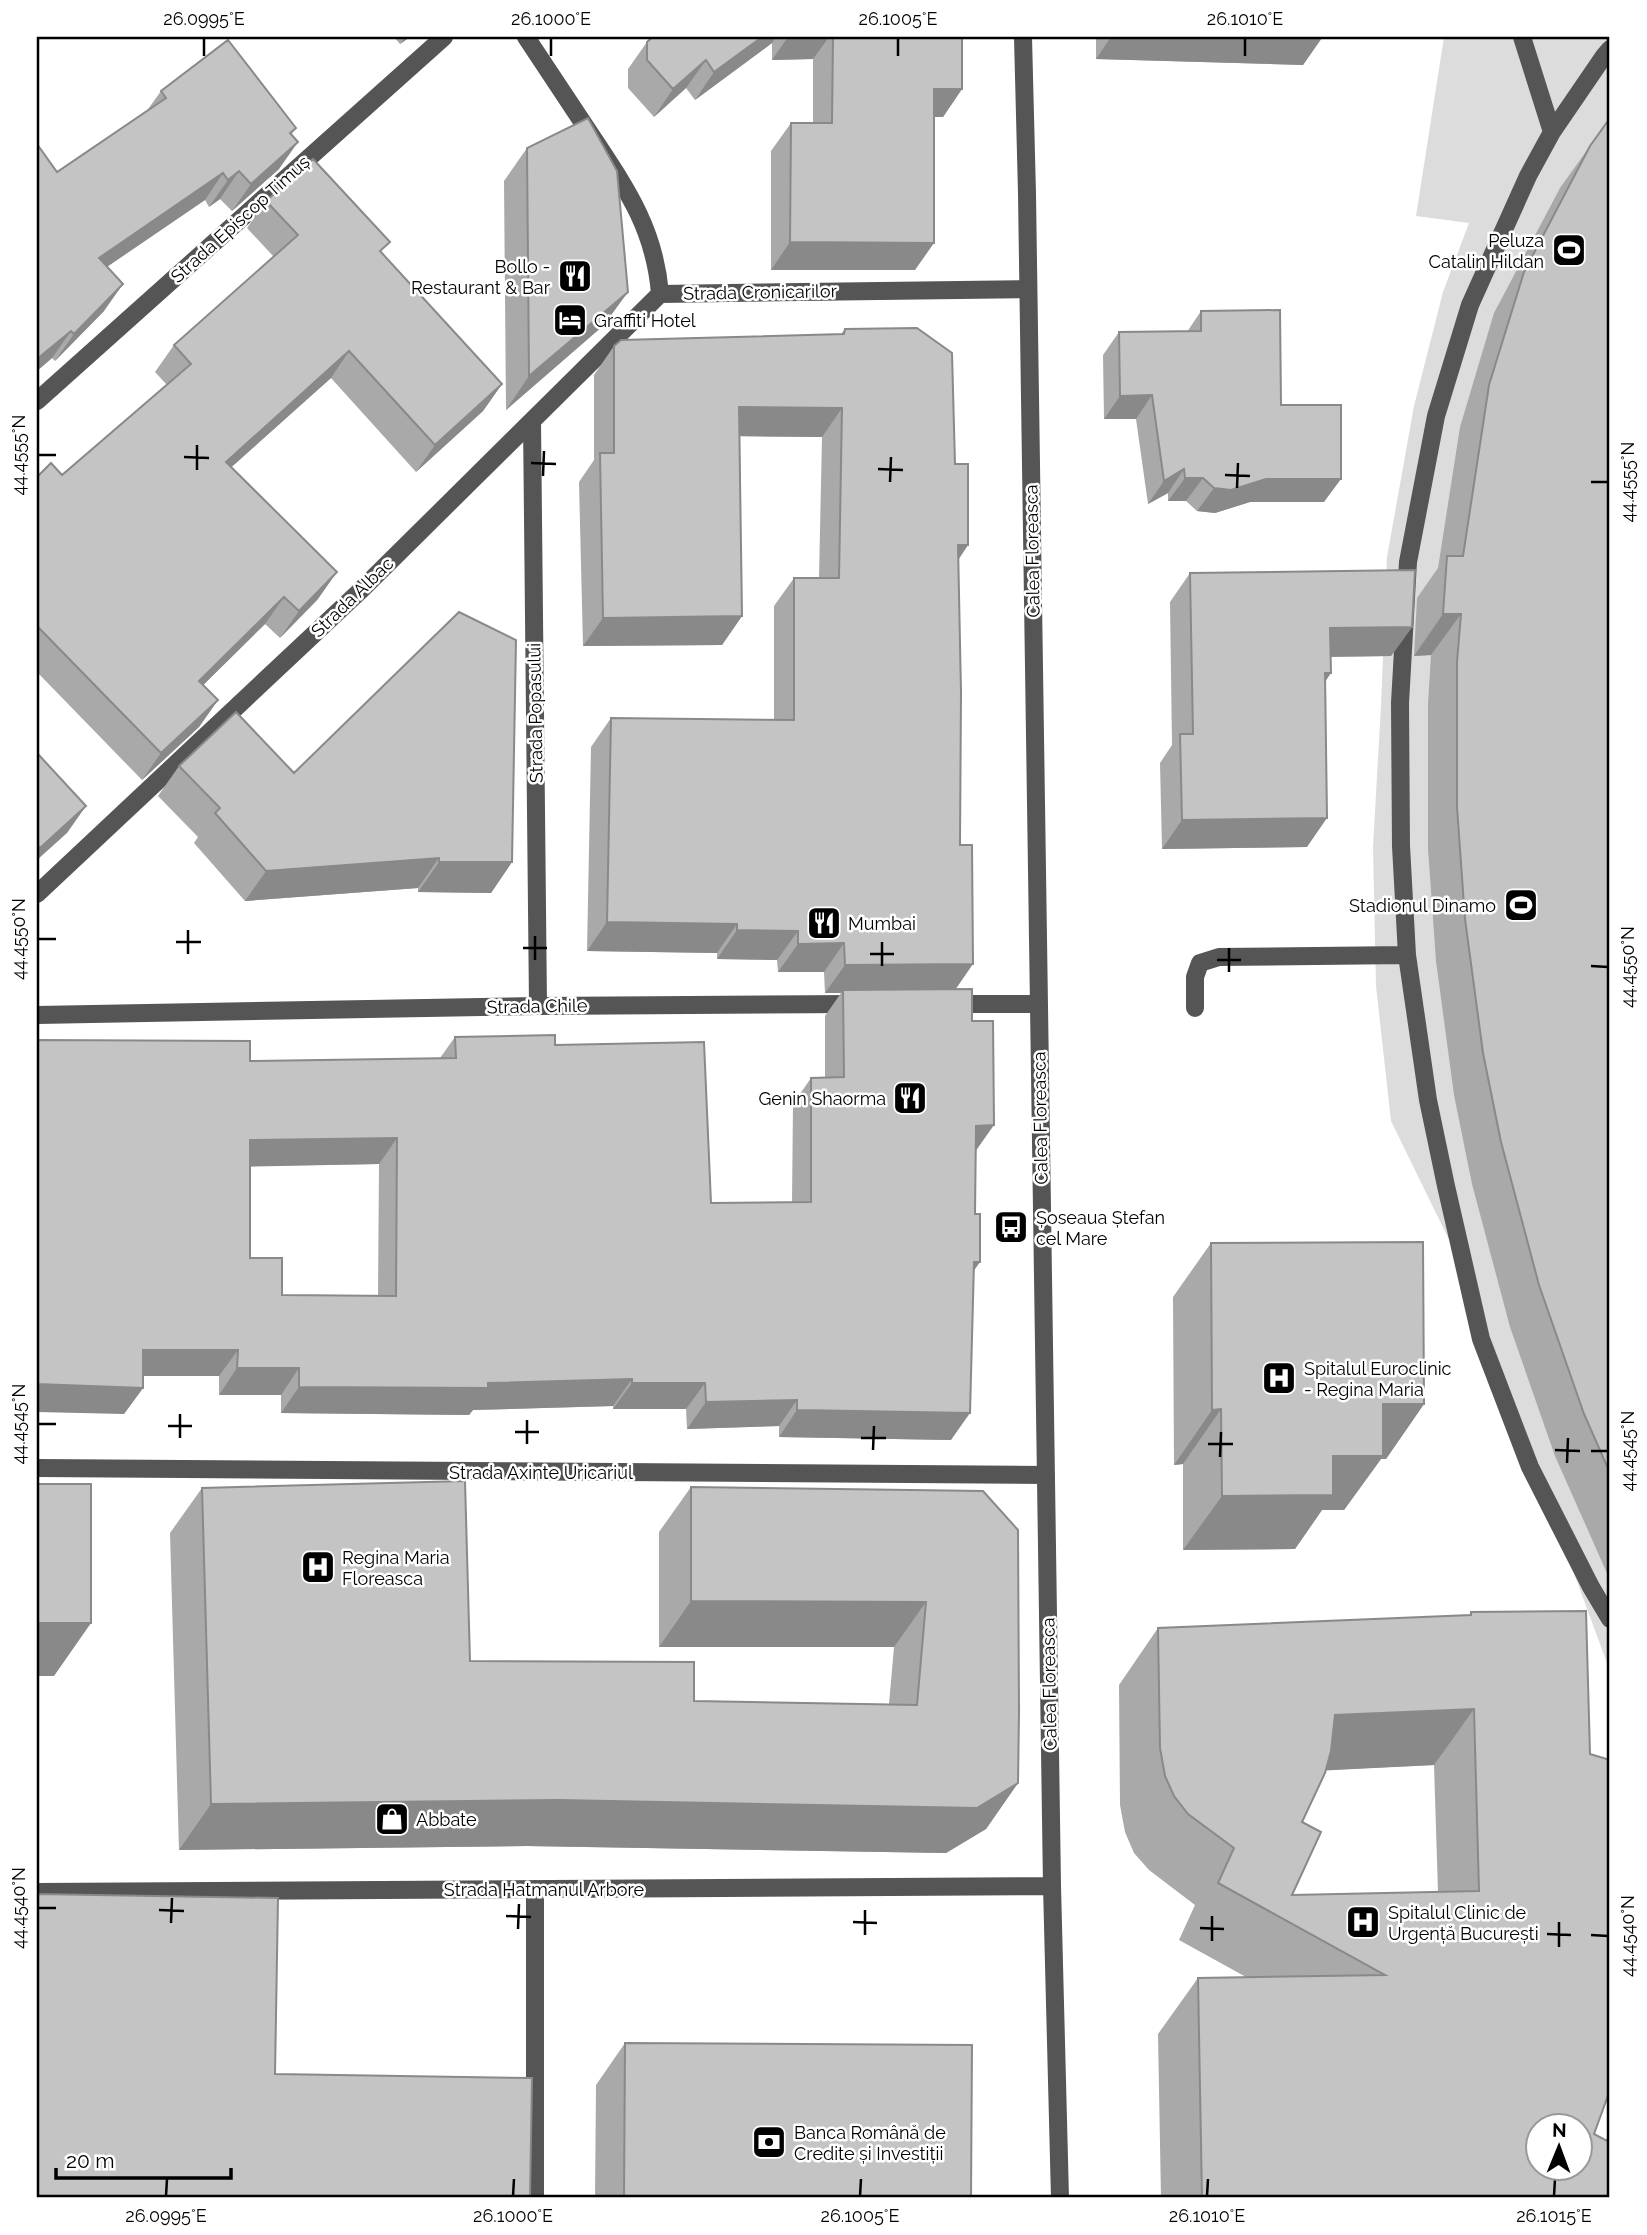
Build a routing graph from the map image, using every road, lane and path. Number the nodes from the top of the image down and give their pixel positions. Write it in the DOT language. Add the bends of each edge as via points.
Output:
graph roads {
  1 [pos="444,37"];
  2 [pos="526,37"];
  3 [pos="1023,37"];
  4 [pos="1522,37"];
  5 [pos="1610,49"];
  6 [pos="1552,132"];
  7 [pos="1028,289"];
  8 [pos="660,294"];
  9 [pos="37,401"];
  10 [pos="532,421"];
  11 [pos="37,894"];
  12 [pos="1407,955"];
  13 [pos="879,1004"];
  14 [pos="934,1004"];
  15 [pos="1038,1004"];
  16 [pos="538,1006"];
  17 [pos="1195,1008"];
  18 [pos="37,1015"];
  19 [pos="37,1468"];
  20 [pos="1046,1475"];
  21 [pos="1610,1619"];
  22 [pos="1052,1886"];
  23 [pos="536,1889"];
  24 [pos="37,1892"];
  25 [pos="535,2198"];
  26 [pos="1060,2198"];
  1 -- 9 [label="street, Strada Episcop Timuș"];
  2 -- 8 [label="street, Strada Cronicarilor" via="641,215 658,268"];
  3 -- 7 [label="street, Calea Floreasca"];
  4 -- 6 [label="street"];
  5 -- 6 [label="street"];
  6 -- 12 [label="street" via="1470,305 1436,416 1408,562 1400,703"];
  7 -- 8 [label="street, Strada Cronicarilor"];
  7 -- 15 [label="street, Calea Floreasca"];
  8 -- 10 [label="street, Strada Albac"];
  10 -- 11 [label="street, Strada Albac" via="360,591"];
  10 -- 16 [label="street, Strada Popasului"];
  12 -- 17 [label="street" via="1219,957 1200,963"];
  12 -- 21 [label="street" via="1428,1100 1481,1339 1530,1467"];
  13 -- 16 [label="street, Strada Chile"];
  14 -- 15 [label="street"];
  15 -- 20 [label="street, Calea Floreasca"];
  16 -- 18 [label="street, Strada Chile"];
  19 -- 20 [label="street, Strada Axinte Uricariul"];
  20 -- 22 [label="street, Calea Floreasca"];
  22 -- 23 [label="street, Strada Hatmanul Arbore"];
  22 -- 26 [label="street, Calea Floreasca"];
  23 -- 24 [label="street, Strada Hatmanul Arbore"];
  23 -- 25 [label="street"];
}
